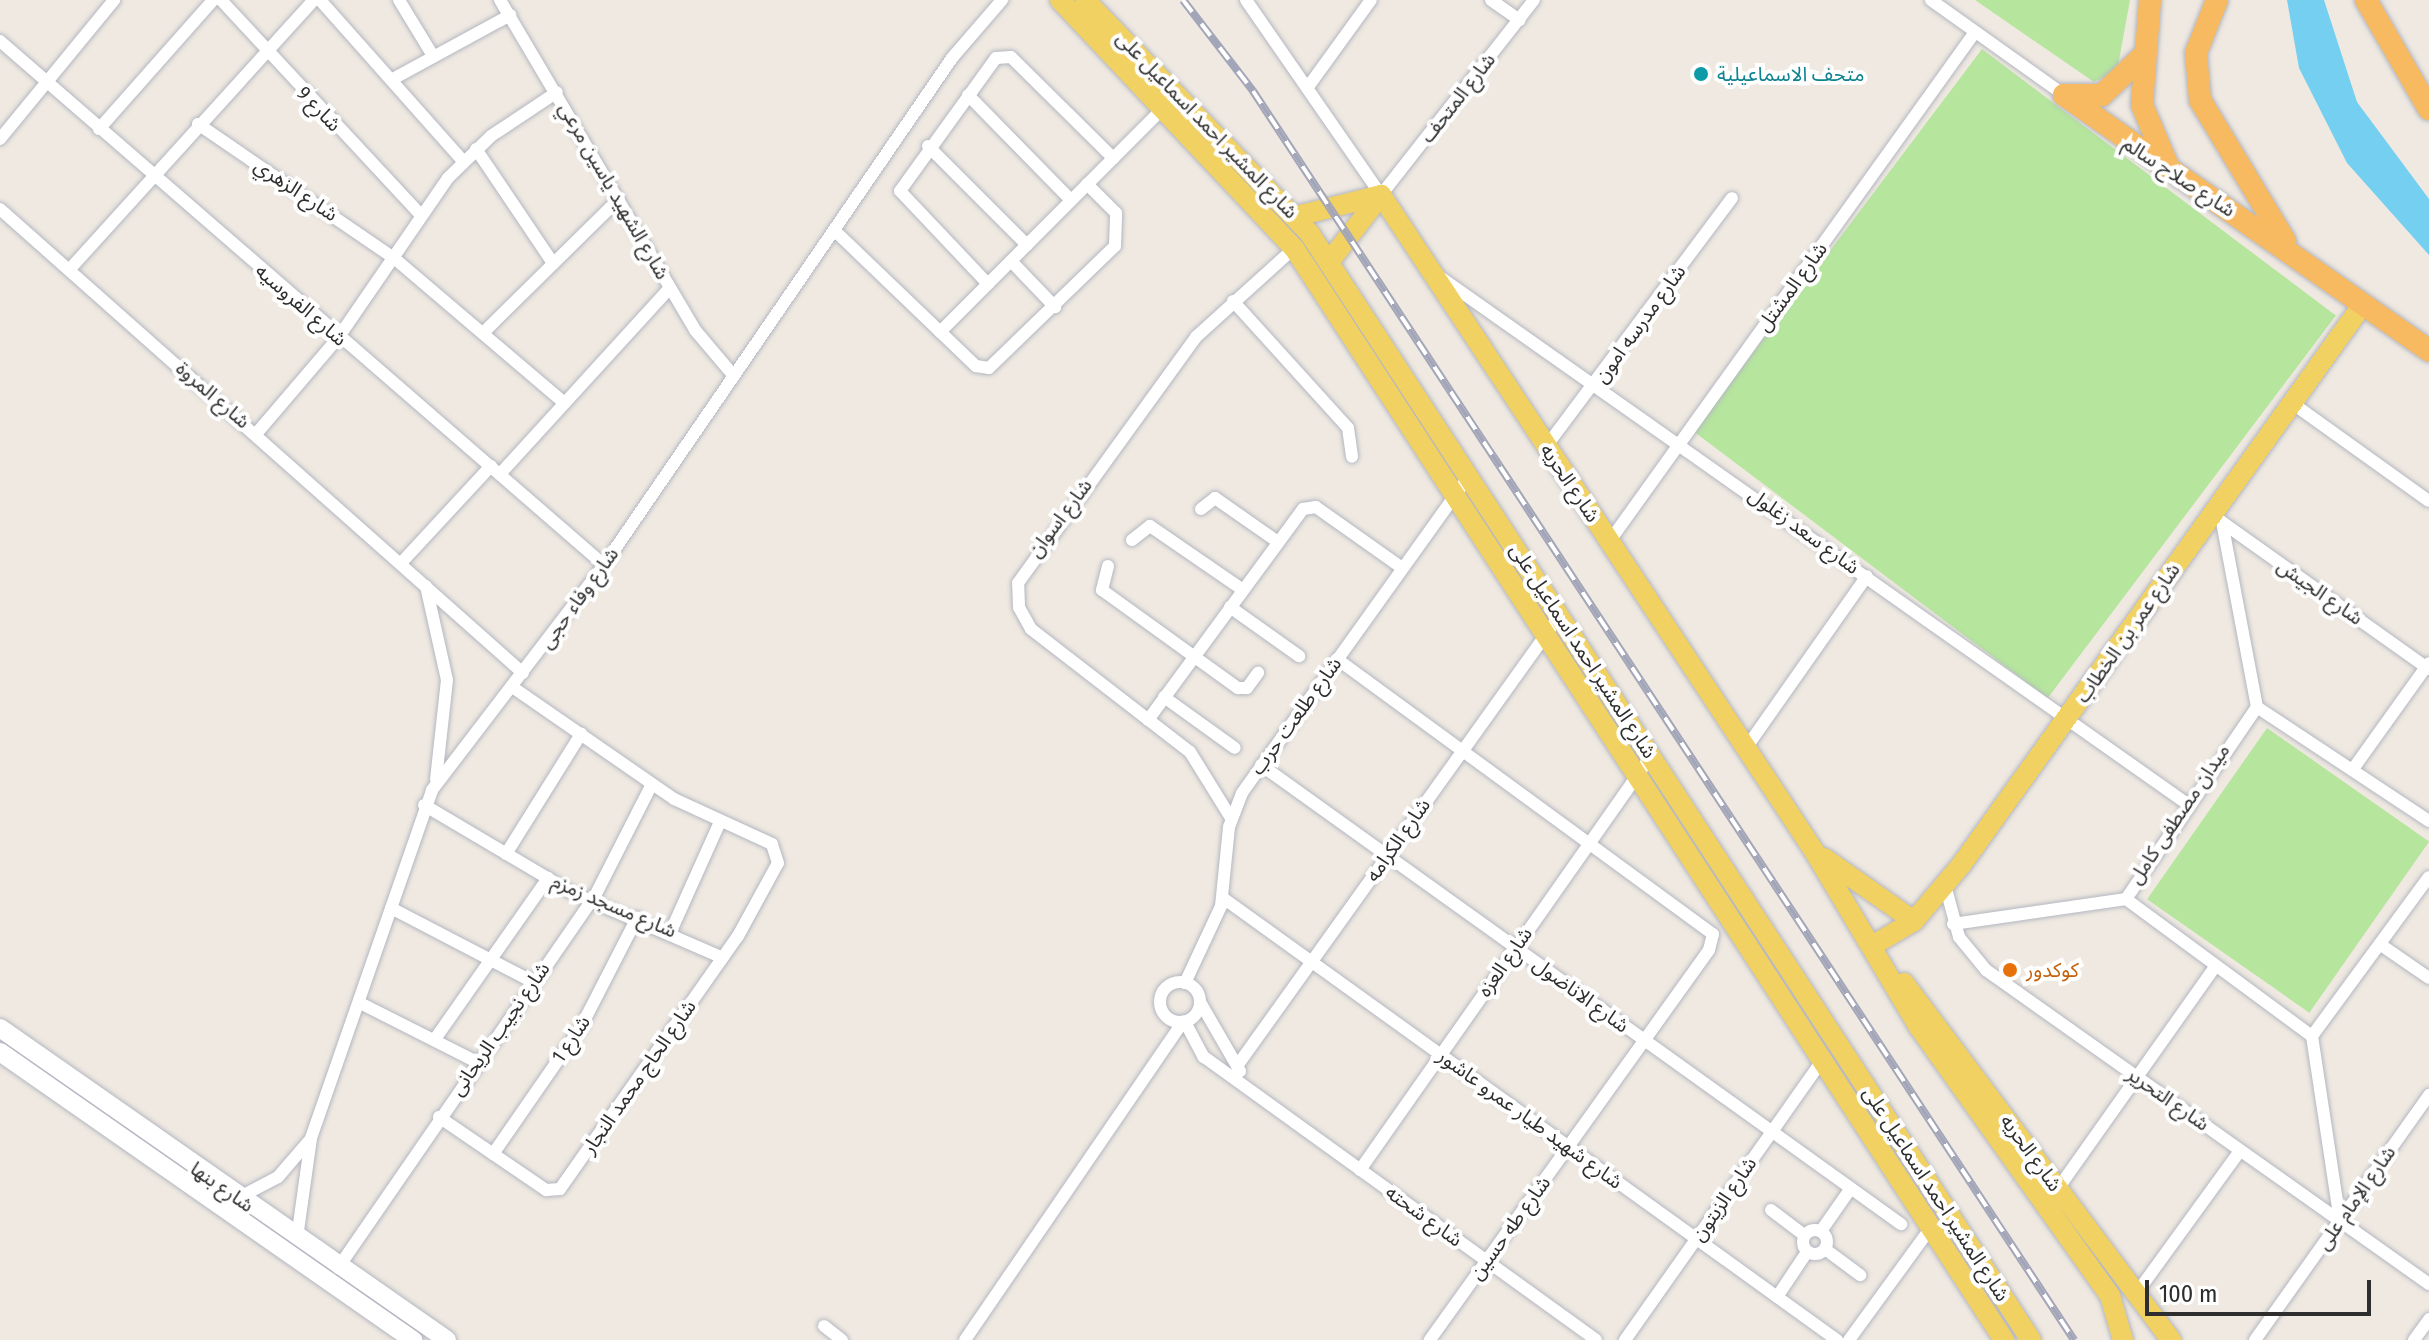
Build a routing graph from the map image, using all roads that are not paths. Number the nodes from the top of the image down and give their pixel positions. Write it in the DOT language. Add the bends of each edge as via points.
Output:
graph roads {
  1 [pos="114,0"];
  2 [pos="213,0"];
  3 [pos="221,0"];
  4 [pos="314,0"];
  5 [pos="320,0"];
  6 [pos="399,0"];
  7 [pos="500,0"];
  8 [pos="1002,0"];
  9 [pos="1060,0"];
  10 [pos="1085,0"];
  11 [pos="1246,0"];
  12 [pos="1371,0"];
  13 [pos="1491,0"];
  14 [pos="1534,0"];
  15 [pos="1931,0"];
  16 [pos="2150,0"];
  17 [pos="2217,0"];
  18 [pos="2366,0"];
  19 [pos="510,15"];
  20 [pos="1520,20"];
  21 [pos="1975,32"];
  22 [pos="0,41"];
  23 [pos="263,50"];
  24 [pos="433,56"];
  25 [pos="2142,56"];
  26 [pos="391,80"];
  27 [pos="46,82"];
  28 [pos="1308,87"];
  29 [pos="557,92"];
  30 [pos="968,95"];
  31 [pos="2064,95"];
  32 [pos="1163,108"];
  33 [pos="2429,109"];
  34 [pos="198,124"];
  35 [pos="99,129"];
  36 [pos="0,139"];
  37 [pos="928,146"];
  38 [pos="476,149"];
  39 [pos="1113,158"];
  40 [pos="463,161"];
  41 [pos="2171,170"];
  42 [pos="152,176"];
  43 [pos="1087,184"];
  44 [pos="1381,195"];
  45 [pos="1732,198"];
  46 [pos="619,199"];
  47 [pos="1071,200"];
  48 [pos="0,209"];
  49 [pos="420,214"];
  50 [pos="1297,216"];
  51 [pos="834,230"];
  52 [pos="1027,245"];
  53 [pos="1294,248"];
  54 [pos="2297,256"];
  55 [pos="394,258"];
  56 [pos="1011,261"];
  57 [pos="1329,262"];
  58 [pos="1420,262"];
  59 [pos="553,263"];
  60 [pos="69,270"];
  61 [pos="988,284"];
  62 [pos="670,288"];
  63 [pos="1233,301"];
  64 [pos="2363,304"];
  65 [pos="1055,307"];
  66 [pos="485,331"];
  67 [pos="940,332"];
  68 [pos="338,338"];
  69 [pos="2429,351"];
  70 [pos="734,376"];
  71 [pos="1595,384"];
  72 [pos="563,402"];
  73 [pos="2292,403"];
  74 [pos="256,434"];
  75 [pos="1680,443"];
  76 [pos="1545,448"];
  77 [pos="1352,457"];
  78 [pos="495,470"];
  79 [pos="1469,476"];
  80 [pos="1455,494"];
  81 [pos="2429,501"];
  82 [pos="1201,509"];
  83 [pos="2217,519"];
  84 [pos="1132,540"];
  85 [pos="1278,542"];
  86 [pos="1609,542"];
  87 [pos="402,562"];
  88 [pos="604,565"];
  89 [pos="1108,566"];
  90 [pos="1402,568"];
  91 [pos="1867,576"];
  92 [pos="425,583"];
  93 [pos="1243,590"];
  94 [pos="1230,607"];
  95 [pos="1560,615"];
  96 [pos="1546,632"];
  97 [pos="1194,656"];
  98 [pos="1299,656"];
  99 [pos="1337,659"];
  100 [pos="2428,666"];
  101 [pos="523,673"];
  102 [pos="1258,673"];
  103 [pos="512,687"];
  104 [pos="1164,697"];
  105 [pos="2257,707"];
  106 [pos="2067,719"];
  107 [pos="1148,720"];
  108 [pos="581,734"];
  109 [pos="1235,748"];
  110 [pos="1746,748"];
  111 [pos="1463,749"];
  112 [pos="1651,756"];
  113 [pos="1261,765"];
  114 [pos="2353,769"];
  115 [pos="1638,774"];
  116 [pos="436,782"];
  117 [pos="652,784"];
  118 [pos="2186,803"];
  119 [pos="424,805"];
  120 [pos="1231,818"];
  121 [pos="2429,821"];
  122 [pos="720,822"];
  123 [pos="1591,840"];
  124 [pos="1814,851"];
  125 [pos="506,854"];
  126 [pos="1387,855"];
  127 [pos="2429,877"];
  128 [pos="548,878"];
  129 [pos="1945,885"];
  130 [pos="1223,898"];
  131 [pos="2126,899"];
  132 [pos="591,901"];
  133 [pos="391,908"];
  134 [pos="637,918"];
  135 [pos="1914,921"];
  136 [pos="1953,924"];
  137 [pos="671,931"];
  138 [pos="1875,944"];
  139 [pos="2381,945"];
  140 [pos="1516,948"];
  141 [pos="723,958"];
  142 [pos="490,960"];
  143 [pos="1312,962"];
  144 [pos="1890,968"];
  145 [pos="2213,970"];
  146 [pos="2429,978"];
  147 [pos="533,982"];
  148 [pos="1185,983"];
  149 [pos="1200,1002"];
  150 [pos="362,1004"];
  151 [pos="1184,1022"];
  152 [pos="0,1028"];
  153 [pos="2312,1036"];
  154 [pos="435,1039"];
  155 [pos="1644,1040"];
  156 [pos="0,1052"];
  157 [pos="1441,1054"];
  158 [pos="1823,1059"];
  159 [pos="477,1062"];
  160 [pos="1237,1066"];
  161 [pos="2137,1077"];
  162 [pos="1252,1091"];
  163 [pos="2429,1095"];
  164 [pos="439,1117"];
  165 [pos="1772,1131"];
  166 [pos="130,1135"];
  167 [pos="311,1138"];
  168 [pos="1568,1146"];
  169 [pos="2240,1151"];
  170 [pos="493,1154"];
  171 [pos="1360,1170"];
  172 [pos="1851,1188"];
  173 [pos="2057,1190"];
  174 [pos="238,1198"];
  175 [pos="1771,1210"];
  176 [pos="2340,1221"];
  177 [pos="1901,1224"];
  178 [pos="1932,1226"];
  179 [pos="1821,1231"];
  180 [pos="1804,1235"];
  181 [pos="1696,1239"];
  182 [pos="296,1240"];
  183 [pos="1825,1249"];
  184 [pos="1807,1252"];
  185 [pos="293,1259"];
  186 [pos="1486,1261"];
  187 [pos="338,1268"];
  188 [pos="1860,1275"];
  189 [pos="2429,1284"];
  190 [pos="2136,1294"];
  191 [pos="1777,1297"];
  192 [pos="2429,1319"];
  193 [pos="824,1326"];
  194 [pos="446,1339"];
  195 [pos="413,1340"];
  196 [pos="842,1340"];
  197 [pos="965,1340"];
  198 [pos="1430,1340"];
  199 [pos="1596,1340"];
  200 [pos="1625,1340"];
  201 [pos="1837,1340"];
  202 [pos="1849,1340"];
  203 [pos="2004,1340"];
  204 [pos="2031,1340"];
  205 [pos="2123,1340"];
  206 [pos="2171,1340"];
  207 [pos="2255,1340"];
  208 [pos="2414,1340"];
  1 -- 27 [label="street"];
  2 -- 35 [label="street"];
  3 -- 23 [label="street, شارع 9"];
  4 -- 23 [label="street"];
  5 -- 26 [label="street"];
  6 -- 24 [label="street"];
  7 -- 19 [label="street, شارع الشهيد ياسين مرعي"];
  8 -- 51 [label="street, شارع وفاء حجى" via="952,58"];
  9 -- 32 [label="main road, شارع المشير احمد اسماعيل على"];
  10 -- 50 [label="main road, شارع المشير احمد اسماعيل على"];
  11 -- 28 [label="street, شارع الحريه"];
  12 -- 28 [label="street"];
  13 -- 20 [label="street"];
  14 -- 20 [label="street, شارع المتحف"];
  15 -- 21 [label="street, شارع صلاح سالم"];
  16 -- 25 [label="highway"];
  17 -- 54 [label="highway" via="2196,53 2200,100 2241,178"];
  18 -- 33 [label="highway"];
  19 -- 24 [label="street"];
  19 -- 29 [label="street, شارع الشهيد ياسين مرعي"];
  20 -- 44 [label="street, شارع المتحف"];
  21 -- 31 [label="street, شارع صلاح سالم"];
  21 -- 75 [label="street, شارع المشتل"];
  22 -- 27 [label="street, شارع الفروسيه"];
  23 -- 34 [label="street"];
  23 -- 49 [label="street, شارع 9"];
  24 -- 26 [label="street"];
  25 -- 31 [label="highway" via="2102,95"];
  25 -- 41 [label="highway" via="2146,127"];
  26 -- 40 [label="street"];
  27 -- 35 [label="street, شارع الفروسيه"];
  27 -- 36 [label="street"];
  28 -- 44 [label="street, شارع الحريه"];
  29 -- 38 [label="street"];
  29 -- 46 [label="street, شارع الشهيد ياسين مرعي"];
  30 -- 37 [label="street"];
  30 -- 39 [label="street" via="996,58 1008,55"];
  30 -- 47 [label="street"];
  31 -- 41 [label="highway, شارع صلاح سالم"];
  32 -- 39 [label="street"];
  32 -- 53 [label="main road, شارع المشير احمد اسماعيل على"];
  34 -- 42 [label="street"];
  34 -- 55 [label="street, شارع الزهري"];
  35 -- 42 [label="street, شارع الفروسيه"];
  37 -- 52 [label="street"];
  37 -- 61 [label="street" via="902,182 903,200"];
  38 -- 40 [label="street"];
  38 -- 59 [label="street"];
  39 -- 43 [label="street"];
  40 -- 49 [label="street"];
  41 -- 54 [label="highway, شارع صلاح سالم"];
  42 -- 60 [label="street"];
  42 -- 68 [label="street, شارع الفروسيه"];
  43 -- 47 [label="street"];
  43 -- 65 [label="street" via="1116,213 1120,233"];
  44 -- 50 [label="main road"];
  44 -- 57 [label="main road"];
  44 -- 58 [label="main road, شارع الحريه"];
  45 -- 71 [label="street, شارع مدرسه امون"];
  46 -- 59 [label="street"];
  46 -- 62 [label="street, شارع الشهيد ياسين مرعي"];
  47 -- 52 [label="street"];
  48 -- 60 [label="street, شارع المروة"];
  49 -- 55 [label="street"];
  50 -- 57 [label="main road, شارع المشير احمد اسماعيل على"];
  51 -- 67 [label="street"];
  51 -- 70 [label="street, شارع وفاء حجى"];
  52 -- 56 [label="street"];
  53 -- 63 [label="street, شارع اسوان"];
  53 -- 80 [label="main road, شارع المشير احمد اسماعيل على"];
  54 -- 64 [label="highway, شارع صلاح سالم"];
  55 -- 66 [label="street, شارع الزهري"];
  55 -- 68 [label="street"];
  56 -- 61 [label="street"];
  56 -- 65 [label="street"];
  57 -- 79 [label="main road, شارع المشير احمد اسماعيل على"];
  58 -- 71 [label="street, شارع سعد زغلول"];
  58 -- 76 [label="main road, شارع الحريه"];
  59 -- 66 [label="street"];
  60 -- 74 [label="street, شارع المروة"];
  61 -- 67 [label="street"];
  62 -- 70 [label="street, شارع الشهيد ياسين مرعي"];
  62 -- 72 [label="street"];
  63 -- 77 [label="street" via="1348,428"];
  63 -- 107 [label="street, شارع اسوان" via="1196,337 1018,583 1019,607 1031,629"];
  64 -- 69 [label="highway, شارع صلاح سالم"];
  64 -- 73 [label="main road, شارع عمر بن الخطاب"];
  65 -- 67 [label="street" via="989,368 976,366"];
  66 -- 72 [label="street, شارع الزهري"];
  68 -- 74 [label="street"];
  68 -- 78 [label="street, شارع الفروسيه"];
  70 -- 88 [label="street, شارع وفاء حجى"];
  71 -- 75 [label="street, شارع سعد زغلول"];
  71 -- 76 [label="street, شارع مدرسه امون"];
  72 -- 78 [label="street"];
  73 -- 81 [label="street"];
  73 -- 83 [label="main road, شارع عمر بن الخطاب"];
  74 -- 87 [label="street, شارع المروة"];
  75 -- 86 [label="street, شارع المشتل"];
  75 -- 91 [label="street, شارع سعد زغلول"];
  76 -- 86 [label="main road, شارع الحريه"];
  78 -- 87 [label="street"];
  78 -- 88 [label="street, شارع الفروسيه"];
  79 -- 80 [label="street, شارع طلعت حرب"];
  79 -- 95 [label="main road, شارع المشير احمد اسماعيل على"];
  80 -- 90 [label="street, شارع طلعت حرب"];
  80 -- 96 [label="main road, شارع المشير احمد اسماعيل على"];
  82 -- 85 [label="street" via="1215,498"];
  83 -- 100 [label="street, شارع الجيش"];
  83 -- 105 [label="street"];
  83 -- 106 [label="main road, شارع عمر بن الخطاب"];
  84 -- 93 [label="street" via="1150,526"];
  85 -- 90 [label="street" via="1311,506"];
  85 -- 93 [label="street"];
  86 -- 110 [label="main road, شارع الحريه"];
  87 -- 92 [label="street, شارع المروة"];
  88 -- 101 [label="street, شارع وفاء حجى"];
  89 -- 97 [label="street" via="1102,590"];
  90 -- 99 [label="street, شارع طلعت حرب"];
  91 -- 106 [label="street, شارع سعد زغلول"];
  91 -- 110 [label="street"];
  92 -- 101 [label="street, شارع المروة"];
  92 -- 116 [label="street" via="447,680"];
  93 -- 94 [label="street"];
  94 -- 97 [label="street"];
  94 -- 98 [label="street"];
  95 -- 96 [label="street, شارع الكرامه"];
  95 -- 112 [label="main road, شارع المشير احمد اسماعيل على"];
  96 -- 111 [label="street, شارع الكرامه"];
  96 -- 115 [label="main road, شارع المشير احمد اسماعيل على"];
  97 -- 102 [label="street" via="1241,689"];
  97 -- 104 [label="street"];
  99 -- 111 [label="street"];
  99 -- 113 [label="street, شارع طلعت حرب"];
  100 -- 114 [label="street"];
  101 -- 103 [label="street, شارع وفاء حجى"];
  103 -- 108 [label="street"];
  103 -- 116 [label="street, شارع وفاء حجى"];
  104 -- 107 [label="street"];
  104 -- 109 [label="street"];
  105 -- 114 [label="street"];
  105 -- 118 [label="street, ميدان مصطفى كامل"];
  106 -- 118 [label="street, شارع سعد زغلول"];
  106 -- 129 [label="main road, شارع عمر بن الخطاب"];
  107 -- 120 [label="street, شارع اسوان" via="1200,764"];
  108 -- 117 [label="street"];
  108 -- 125 [label="street"];
  110 -- 124 [label="main road, شارع الحريه"];
  111 -- 123 [label="street"];
  111 -- 126 [label="street, شارع الكرامه"];
  112 -- 115 [label="street, شارع العزه"];
  112 -- 204 [label="main road, شارع المشير احمد اسماعيل على"];
  113 -- 120 [label="street, شارع طلعت حرب"];
  113 -- 126 [label="street, شارع الاناضول"];
  114 -- 121 [label="street"];
  115 -- 123 [label="street, شارع العزه"];
  115 -- 158 [label="main road, شارع المشير احمد اسماعيل على"];
  116 -- 119 [label="street, شارع وفاء حجى"];
  117 -- 122 [label="street"];
  117 -- 132 [label="street, شارع نجيب الريحانى"];
  118 -- 131 [label="street, ميدان مصطفى كامل"];
  119 -- 125 [label="street, شارع مسجد زمزم"];
  119 -- 133 [label="street, شارع وفاء حجى"];
  120 -- 130 [label="street, شارع طلعت حرب"];
  122 -- 137 [label="street"];
  122 -- 141 [label="street, شارع الحاج محمد النجار" via="767,841 778,863"];
  123 -- 140 [label="street, شارع العزه"];
  123 -- 155 [label="street, شارع طه حسين" via="1703,919 1711,945"];
  124 -- 135 [label="main road"];
  124 -- 138 [label="main road, شارع الحريه"];
  125 -- 128 [label="street, شارع مسجد زمزم"];
  126 -- 140 [label="street, شارع الاناضول"];
  126 -- 143 [label="street, شارع الكرامه"];
  127 -- 139 [label="street"];
  128 -- 132 [label="street, شارع مسجد زمزم"];
  128 -- 142 [label="street"];
  129 -- 135 [label="main road, شارع عمر بن الخطاب"];
  129 -- 136 [label="street, شارع التحرير"];
  130 -- 143 [label="street, شارع شهيد طيار عمرو عاشور"];
  130 -- 148 [label="street, شارع طلعت حرب"];
  131 -- 136 [label="street"];
  131 -- 145 [label="street, ميدان مصطفى كامل"];
  132 -- 134 [label="street, شارع مسجد زمزم"];
  132 -- 147 [label="street, شارع نجيب الريحانى"];
  133 -- 142 [label="street"];
  133 -- 150 [label="street, شارع وفاء حجى"];
  134 -- 137 [label="street, شارع مسجد زمزم"];
  134 -- 170 [label="street, شارع 1" via="581,1027"];
  135 -- 138 [label="main road, شارع عمر بن الخطاب"];
  136 -- 161 [label="street, شارع التحرير" via="1986,970"];
  137 -- 141 [label="street, شارع مسجد زمزم"];
  138 -- 144 [label="main road, شارع الحريه"];
  139 -- 146 [label="street"];
  139 -- 153 [label="street"];
  140 -- 155 [label="street, شارع الاناضول"];
  140 -- 157 [label="street, شارع العزه"];
  141 -- 170 [label="street, شارع الحاج محمد النجار" via="560,1189 546,1190"];
  142 -- 147 [label="street"];
  142 -- 154 [label="street"];
  143 -- 157 [label="street, شارع شهيد طيار عمرو عاشور"];
  143 -- 160 [label="street, شارع الكرامه"];
  144 -- 173 [label="main road, شارع الحريه" via="1932,1015"];
  144 -- 205 [label="main road, شارع الحريه" via="1919,1027 2118,1308"];
  145 -- 153 [label="street, ميدان مصطفى كامل"];
  145 -- 161 [label="street"];
  147 -- 159 [label="street, شارع نجيب الريحانى"];
  148 -- 149 [label="street"];
  148 -- 151 [label="street" via="1172,984 1160,999 1165,1016"];
  149 -- 151 [label="street"];
  149 -- 160 [label="street, شارع شحته"];
  150 -- 154 [label="street"];
  150 -- 167 [label="street, شارع وفاء حجى"];
  151 -- 162 [label="street, شارع شحته" via="1199,1053"];
  151 -- 197 [label="street"];
  152 -- 166 [label="main road, شارع بنها"];
  153 -- 176 [label="street"];
  154 -- 159 [label="street"];
  155 -- 165 [label="street, شارع الاناضول"];
  155 -- 168 [label="street, شارع طه حسين"];
  156 -- 166 [label="main road, شارع بنها"];
  157 -- 168 [label="street, شارع شهيد طيار عمرو عاشور"];
  157 -- 171 [label="street, شارع العزه"];
  158 -- 165 [label="street, شارع الزيتون"];
  158 -- 178 [label="main road, شارع المشير احمد اسماعيل على"];
  159 -- 164 [label="street, شارع نجيب الريحانى"];
  160 -- 162 [label="street, شارع شحته"];
  161 -- 169 [label="street, شارع التحرير"];
  161 -- 173 [label="street"];
  162 -- 171 [label="street, شارع شحته"];
  163 -- 176 [label="street, شارع الإمام على"];
  164 -- 170 [label="street, شارع الحاج محمد النجار"];
  164 -- 187 [label="street, شارع نجيب الريحانى"];
  165 -- 172 [label="street, شارع الاناضول"];
  165 -- 181 [label="street, شارع الزيتون"];
  166 -- 174 [label="main road, شارع بنها"];
  166 -- 185 [label="main road, شارع بنها"];
  167 -- 174 [label="street" via="278,1177"];
  167 -- 182 [label="street, شارع وفاء حجى"];
  168 -- 181 [label="street, شارع شهيد طيار عمرو عاشور"];
  168 -- 186 [label="street, شارع طه حسين"];
  169 -- 176 [label="street, شارع التحرير"];
  169 -- 190 [label="street"];
  171 -- 186 [label="street, شارع شحته"];
  172 -- 177 [label="street, شارع الاناضول"];
  172 -- 179 [label="street"];
  173 -- 190 [label="main road, شارع الحريه"];
  174 -- 182 [label="main road, شارع بنها"];
  175 -- 180 [label="street"];
  176 -- 189 [label="street, شارع التحرير"];
  176 -- 207 [label="street, شارع الإمام على"];
  178 -- 202 [label="street"];
  178 -- 203 [label="main road, شارع المشير احمد اسماعيل على"];
  179 -- 180 [label="street"];
  179 -- 183 [label="street"];
  180 -- 184 [label="street"];
  181 -- 191 [label="street, شارع شهيد طيار عمرو عاشور"];
  181 -- 200 [label="street, شارع الزيتون"];
  182 -- 185 [label="street, شارع وفاء حجى"];
  182 -- 187 [label="main road, شارع بنها"];
  183 -- 184 [label="street"];
  183 -- 188 [label="street"];
  184 -- 191 [label="street"];
  185 -- 195 [label="main road, شارع بنها"];
  186 -- 198 [label="street, شارع طه حسين"];
  186 -- 199 [label="street, شارع شحته"];
  187 -- 194 [label="main road, شارع بنها"];
  190 -- 206 [label="main road, شارع الحريه"];
  191 -- 201 [label="street, شارع شهيد طيار عمرو عاشور"];
  192 -- 208 [label="street"];
  193 -- 196 [label="street"];
}
